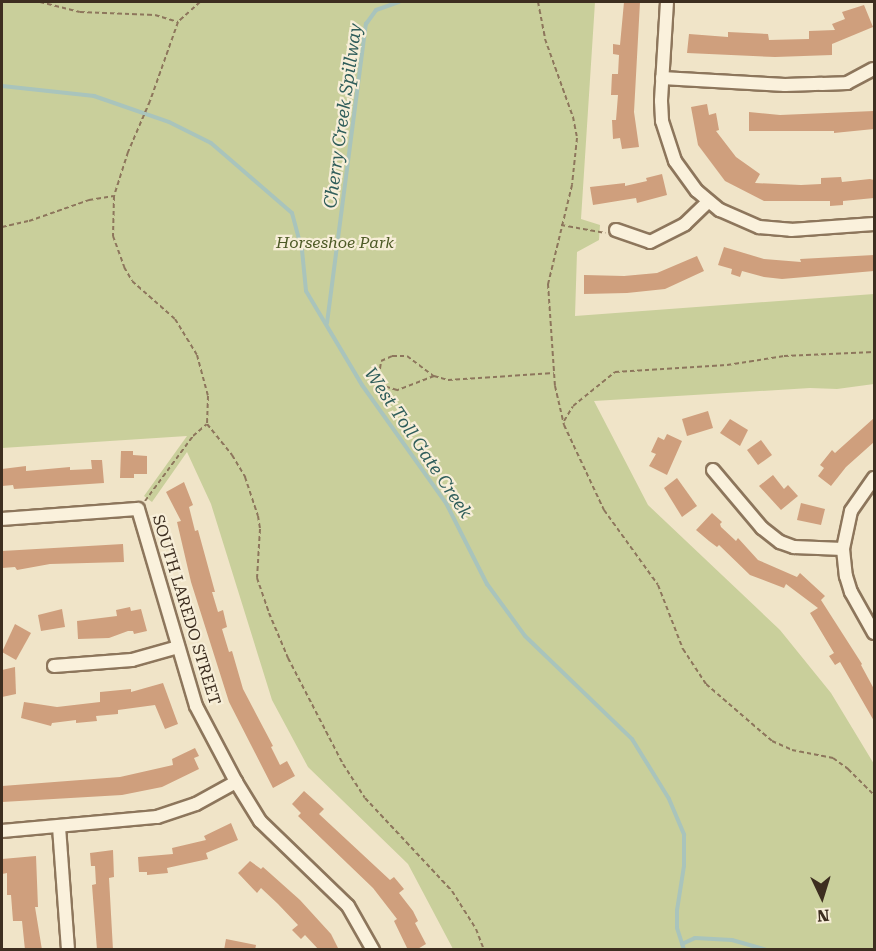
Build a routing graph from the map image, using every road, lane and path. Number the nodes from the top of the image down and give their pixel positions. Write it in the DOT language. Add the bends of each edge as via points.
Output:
graph roads {
  1 [pos="40,2"];
  2 [pos="200,2"];
  3 [pos="538,2"];
  4 [pos="667,2"];
  5 [pos="178,22"];
  6 [pos="873,69"];
  7 [pos="662,78"];
  8 [pos="114,196"];
  9 [pos="708,202"];
  10 [pos="874,224"];
  11 [pos="561,225"];
  12 [pos="2,227"];
  13 [pos="616,230"];
  14 [pos="874,352"];
  15 [pos="554,373"];
  16 [pos="434,376"];
  17 [pos="207,424"];
  18 [pos="563,424"];
  19 [pos="713,470"];
  20 [pos="874,478"];
  21 [pos="138,509"];
  22 [pos="2,519"];
  23 [pos="843,549"];
  24 [pos="874,633"];
  25 [pos="178,647"];
  26 [pos="54,666"];
  27 [pos="236,782"];
  28 [pos="874,795"];
  29 [pos="59,827"];
  30 [pos="2,831"];
  31 [pos="68,950"];
  32 [pos="373,950"];
  33 [pos="484,950"];
  1 -- 5 [label="path" via="80,12 154,15"];
  2 -- 5 [label="path"];
  3 -- 11 [label="path" via="544,39 578,138 572,185"];
  4 -- 7 [label="street"];
  5 -- 8 [label="path"];
  6 -- 7 [label="street" via="847,82 822,84"];
  7 -- 9 [label="street" via="662,122 667,141 682,173"];
  8 -- 12 [label="path"];
  8 -- 17 [label="path" via="113,236 118,253 132,281 174,319 197,355 208,396"];
  9 -- 10 [label="street" via="740,220 775,229"];
  9 -- 13 [label="street" via="685,224 650,242"];
  11 -- 13 [label="path" via="605,233"];
  11 -- 15 [label="path" via="548,284"];
  14 -- 18 [label="path" via="783,356 727,365 615,372 573,406"];
  15 -- 16 [label="path" via="448,380"];
  15 -- 18 [label="path"];
  16 -- 16 [label="path" via="407,356 381,361 379,376 384,386 397,390"];
  17 -- 21 [label="path" via="193,436"];
  17 -- 33 [label="path" via="232,455 249,488 260,529 257,578 269,614 343,764 365,798 452,891"];
  18 -- 28 [label="path" via="600,502 658,585 683,649 706,684 772,741 792,750 833,758"];
  19 -- 23 [label="street" via="762,528 780,542 794,547"];
  20 -- 23 [label="street" via="851,512"];
  21 -- 22 [label="street"];
  21 -- 25 [label="street, SOUTH LAREDO STREET"];
  23 -- 24 [label="street" via="851,592"];
  25 -- 26 [label="street" via="132,660"];
  25 -- 27 [label="street, SOUTH LAREDO STREET" via="196,706"];
  27 -- 29 [label="street" via="196,804 157,817"];
  27 -- 32 [label="street, SOUTH LAREDO STREET" via="260,821 348,906"];
  29 -- 30 [label="street"];
  29 -- 31 [label="street"];
}
